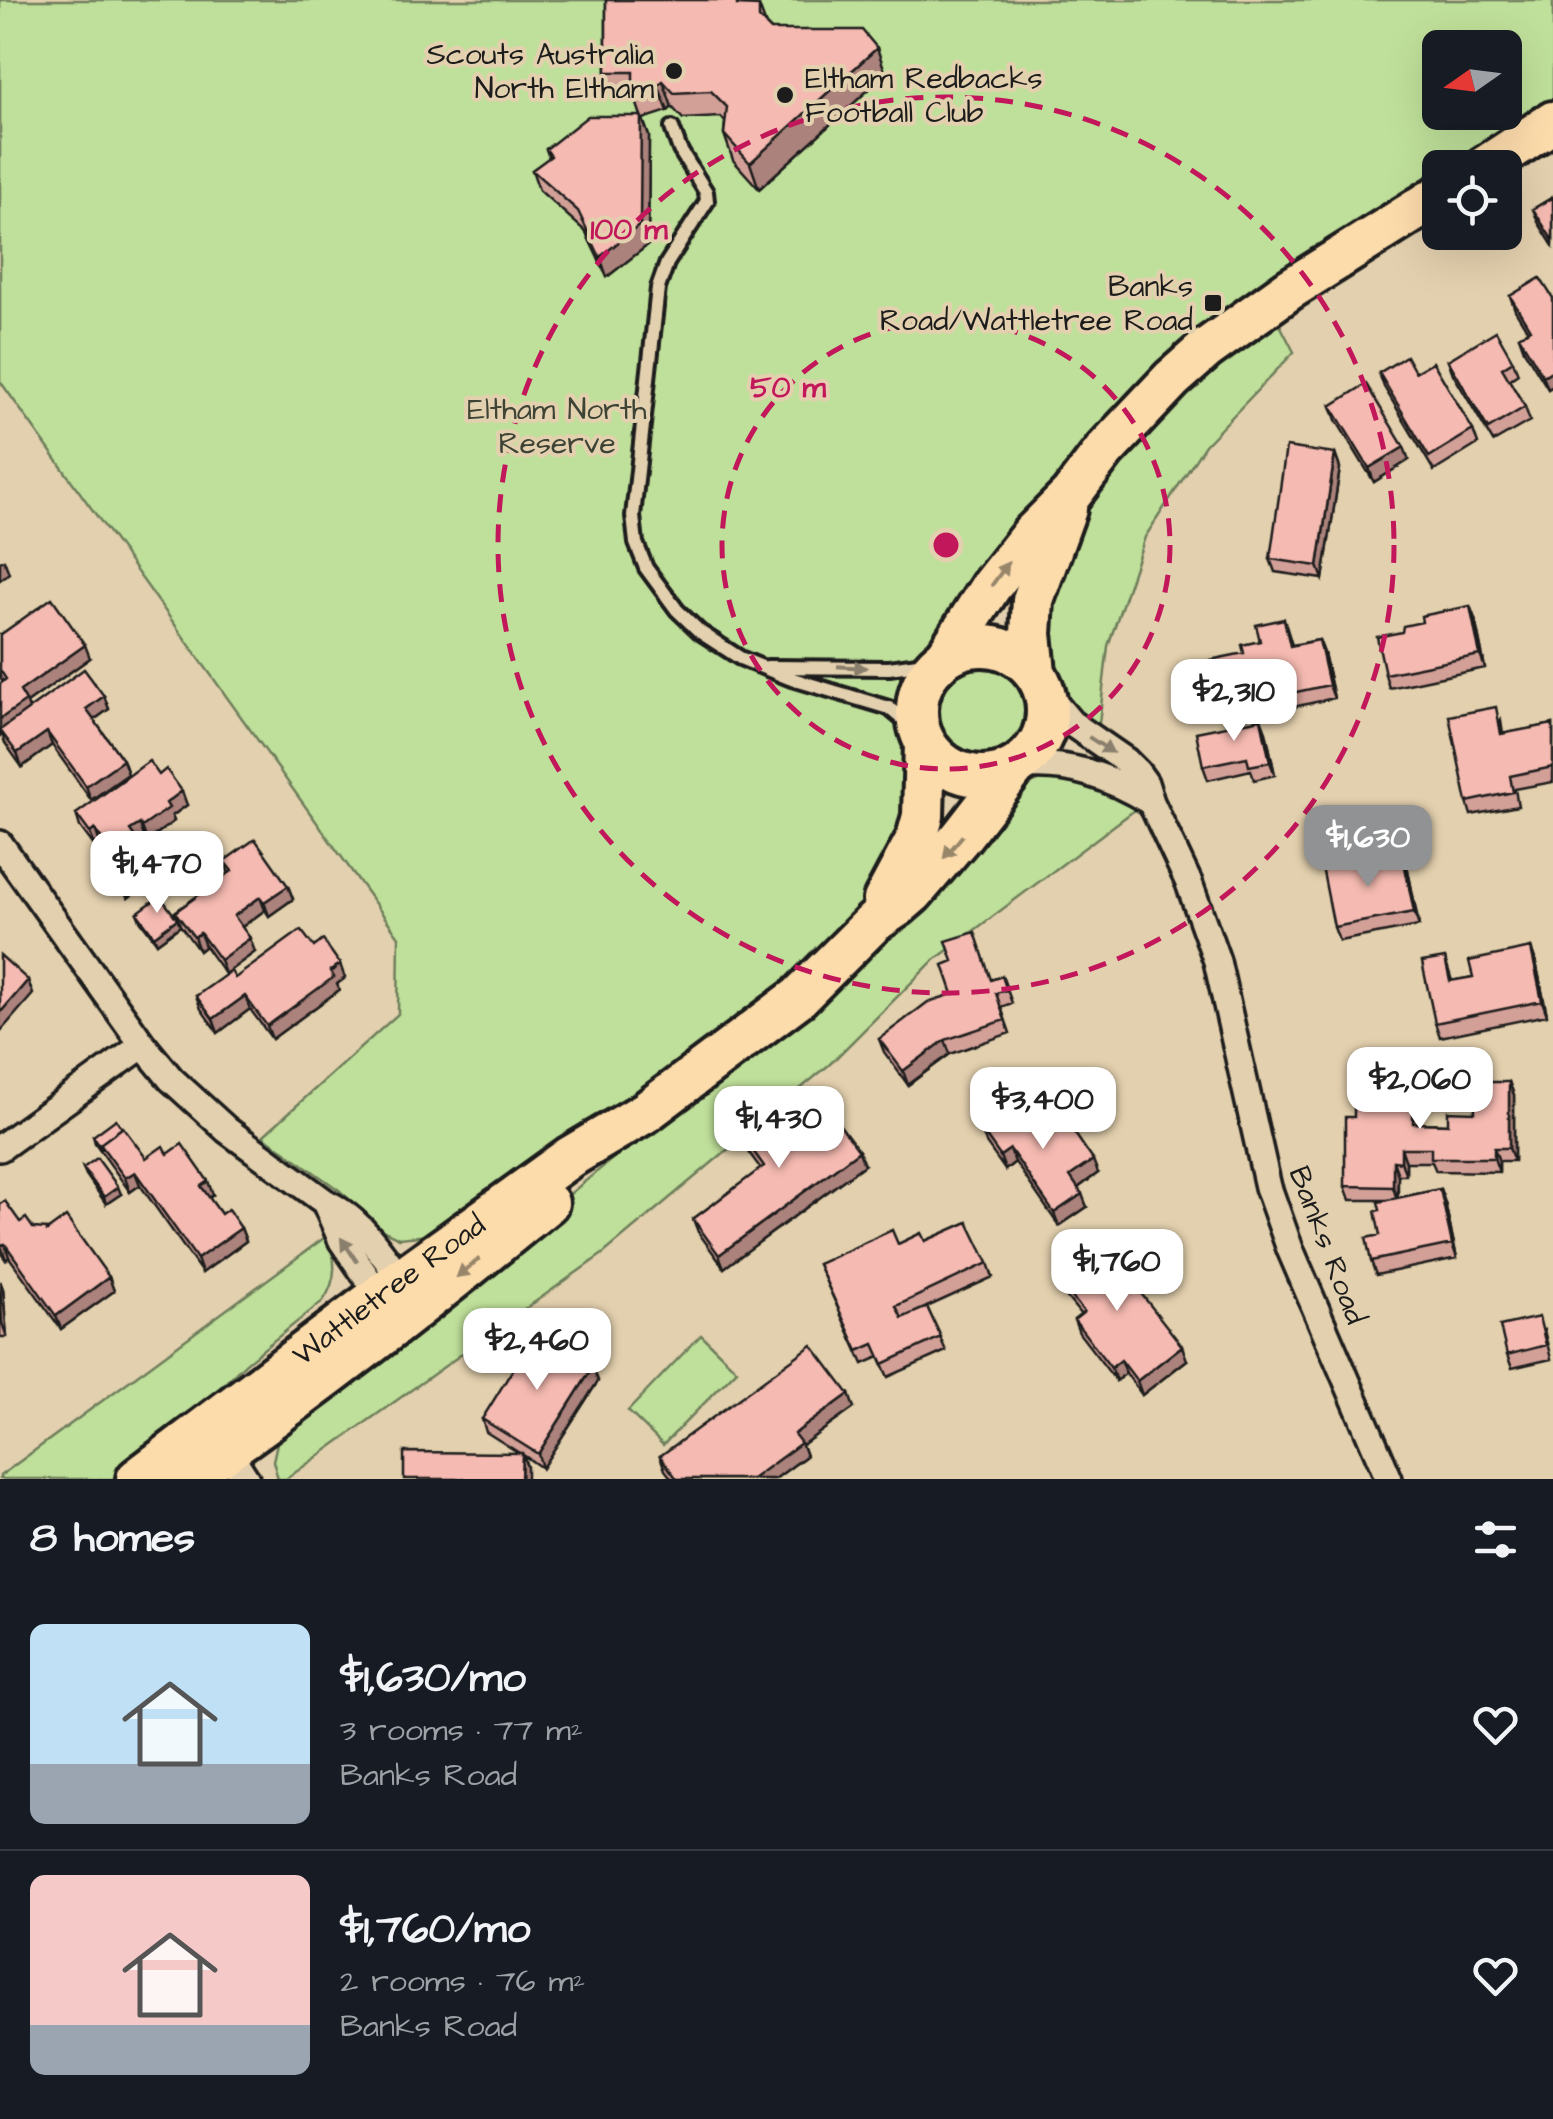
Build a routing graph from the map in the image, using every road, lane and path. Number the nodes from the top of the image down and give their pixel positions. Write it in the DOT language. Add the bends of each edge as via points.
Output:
graph roads {
  1 [pos="1553,122"];
  2 [pos="672,128"];
  3 [pos="1510,150"];
  4 [pos="1422,206"];
  5 [pos="1070,496"];
  6 [pos="943,658"];
  7 [pos="764,667"];
  8 [pos="1040,682"];
  9 [pos="922,739"];
  10 [pos="1015,768"];
  11 [pos="1151,802"];
  12 [pos="0,844"];
  13 [pos="874,922"];
  14 [pos="144,1044"];
  15 [pos="0,1148"];
  16 [pos="400,1300"];
  17 [pos="228,1451"];
  18 [pos="137,1479"];
  19 [pos="186,1479"];
  20 [pos="1390,1479"];
  1 -- 3 [label="main road"];
  2 -- 7 [label="lane" via="707,196 658,288 635,494 636,543 677,610 720,646"];
  4 -- 5 [label="main road" via="1206,349 1142,410"];
  6 -- 5 [label="main road, one-way" via="1011,560"];
  5 -- 8 [label="main road" via="1033,600"];
  7 -- 6 [label="lane, one-way" via="889,668"];
  6 -- 8 [label="main road" via="965,648 1004,648"];
  6 -- 9 [label="main road" via="918,695"];
  7 -- 9 [label="lane" via="878,703"];
  8 -- 10 [label="main road" via="1048,713 1044,734"];
  8 -- 11 [label="street, Banks Road, one-way" via="1071,723 1137,772"];
  9 -- 10 [label="main road" via="934,757 964,774"];
  9 -- 13 [label="main road, Wattletree Road" via="923,816"];
  10 -- 11 [label="street" via="1073,768"];
  10 -- 13 [label="main road, Wattletree Road, one-way" via="913,893"];
  11 -- 20 [label="street, Banks Road" via="1218,961 1280,1220"];
  12 -- 14 [label="street"];
  13 -- 16 [label="main road, Wattletree Road" via="799,997 646,1112 570,1157"];
  14 -- 15 [label="street"];
  14 -- 16 [label="street" via="200,1108 325,1202 342,1241"];
  16 -- 17 [label="main road, Wattletree Road"];
  17 -- 18 [label="main road, Wattletree Road"];
  17 -- 19 [label="main road, Wattletree Road"];
}
